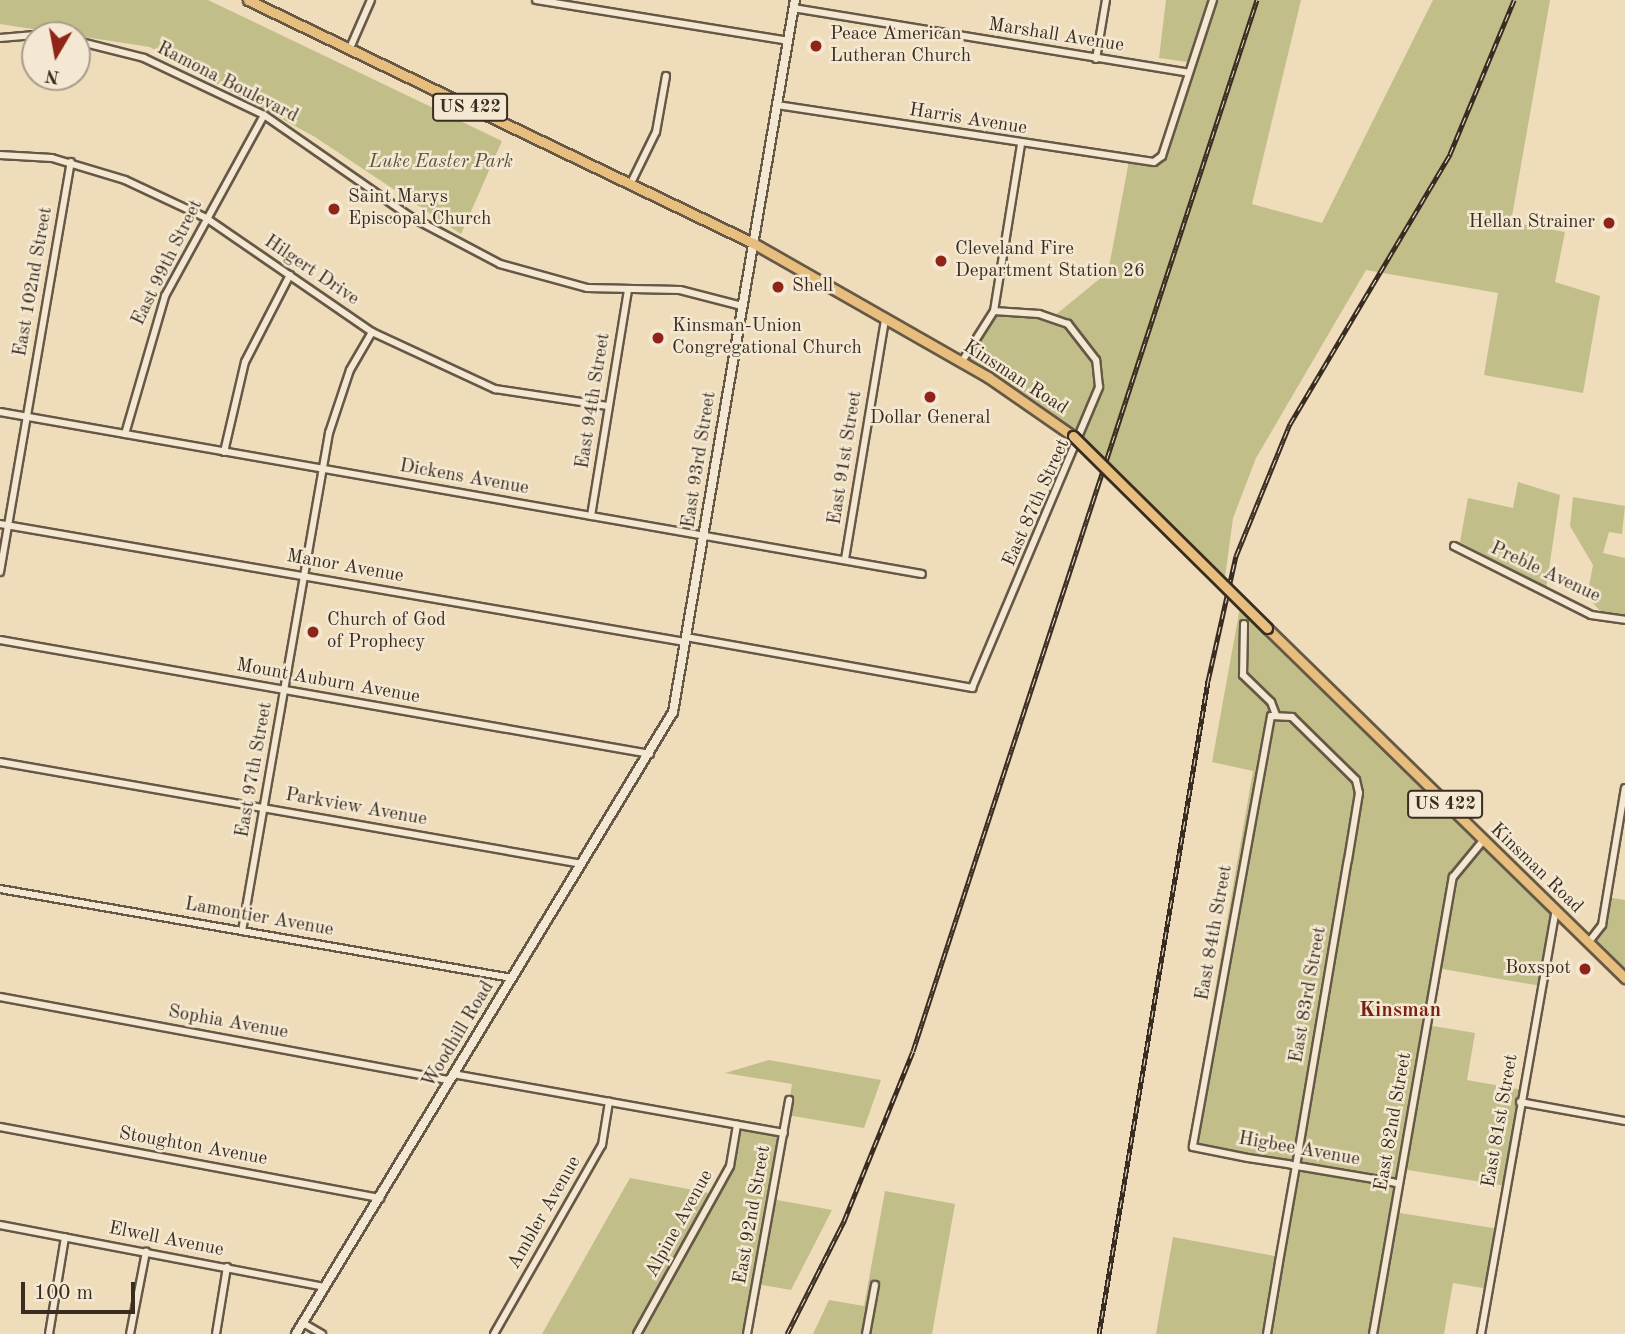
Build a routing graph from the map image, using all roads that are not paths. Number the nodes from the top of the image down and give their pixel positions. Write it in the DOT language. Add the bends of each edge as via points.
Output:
graph roads {
  1 [pos="248,0"];
  2 [pos="371,0"];
  3 [pos="536,0"];
  4 [pos="1106,0"];
  5 [pos="1213,0"];
  6 [pos="794,4"];
  7 [pos="21,36"];
  8 [pos="0,38"];
  9 [pos="788,41"];
  10 [pos="91,45"];
  11 [pos="350,48"];
  12 [pos="1096,58"];
  13 [pos="1189,73"];
  14 [pos="666,76"];
  15 [pos="777,105"];
  16 [pos="264,116"];
  17 [pos="1021,144"];
  18 [pos="0,155"];
  19 [pos="71,162"];
  20 [pos="630,186"];
  21 [pos="206,218"];
  22 [pos="753,243"];
  23 [pos="290,275"];
  24 [pos="628,291"];
  25 [pos="741,306"];
  26 [pos="994,311"];
  27 [pos="884,320"];
  28 [pos="372,332"];
  29 [pos="961,363"];
  30 [pos="608,406"];
  31 [pos="0,412"];
  32 [pos="27,417"];
  33 [pos="125,434"];
  34 [pos="224,452"];
  35 [pos="324,470"];
  36 [pos="591,516"];
  37 [pos="0,524"];
  38 [pos="8,525"];
  39 [pos="704,535"];
  40 [pos="1454,546"];
  41 [pos="845,559"];
  42 [pos="0,572"];
  43 [pos="922,574"];
  44 [pos="305,576"];
  45 [pos="1625,620"];
  46 [pos="1244,624"];
  47 [pos="0,640"];
  48 [pos="685,640"];
  49 [pos="972,688"];
  50 [pos="285,691"];
  51 [pos="1276,715"];
  52 [pos="650,754"];
  53 [pos="0,762"];
  54 [pos="1625,788"];
  55 [pos="264,808"];
  56 [pos="1482,842"];
  57 [pos="582,864"];
  58 [pos="0,889"];
  59 [pos="1555,914"];
  60 [pos="242,931"];
  61 [pos="1588,943"];
  62 [pos="512,978"];
  63 [pos="1625,978"];
  64 [pos="0,997"];
  65 [pos="451,1077"];
  66 [pos="789,1100"];
  67 [pos="609,1102"];
  68 [pos="1520,1102"];
  69 [pos="1625,1121"];
  70 [pos="737,1125"];
  71 [pos="0,1127"];
  72 [pos="784,1133"];
  73 [pos="1193,1147"];
  74 [pos="1296,1166"];
  75 [pos="1399,1184"];
  76 [pos="380,1198"];
  77 [pos="0,1225"];
  78 [pos="65,1237"];
  79 [pos="146,1252"];
  80 [pos="227,1267"];
  81 [pos="875,1286"];
  82 [pos="325,1287"];
  83 [pos="303,1322"];
  84 [pos="49,1334"];
  85 [pos="130,1334"];
  86 [pos="216,1334"];
  87 [pos="296,1334"];
  88 [pos="322,1334"];
  89 [pos="494,1334"];
  90 [pos="637,1334"];
  91 [pos="747,1334"];
  92 [pos="866,1334"];
  93 [pos="1267,1334"];
  94 [pos="1373,1334"];
  95 [pos="1481,1334"];
  1 -- 11 [label="main road, Kinsman Road / US 422"];
  2 -- 11 [label="street"];
  3 -- 9 [label="street"];
  4 -- 12 [label="street"];
  5 -- 13 [label="street"];
  6 -- 9 [label="main road, East 93rd Street"];
  6 -- 12 [label="street, Marshall Avenue"];
  7 -- 8 [label="street"];
  9 -- 15 [label="main road, East 93rd Street"];
  10 -- 16 [label="street, Ramona Boulevard" via="144,58"];
  11 -- 20 [label="main road, Kinsman Road / US 422"];
  12 -- 13 [label="street, Marshall Avenue"];
  13 -- 17 [label="street, Harris Avenue" via="1162,156 1154,162"];
  14 -- 20 [label="street" via="656,132"];
  15 -- 17 [label="street, Harris Avenue"];
  15 -- 22 [label="main road, East 93rd Street"];
  16 -- 21 [label="street, East 99th Street"];
  16 -- 24 [label="street, Ramona Boulevard" via="411,217 482,256 546,281"];
  17 -- 26 [label="street"];
  18 -- 19 [label="street, Hilgert Drive"];
  19 -- 21 [label="street, Hilgert Drive" via="125,180"];
  19 -- 32 [label="street, East 102nd Street"];
  20 -- 22 [label="main road, Kinsman Road / US 422"];
  21 -- 23 [label="street, Hilgert Drive"];
  21 -- 33 [label="street, East 99th Street" via="145,347"];
  22 -- 25 [label="main road, East 93rd Street"];
  22 -- 27 [label="main road, Kinsman Road / US 422"];
  23 -- 28 [label="street, Hilgert Drive"];
  23 -- 34 [label="street" via="245,362"];
  24 -- 25 [label="street, Ramona Boulevard" via="680,290"];
  24 -- 30 [label="street, East 94th Street"];
  25 -- 39 [label="main road, East 93rd Street"];
  26 -- 29 [label="street"];
  26 -- 49 [label="street, East 87th Street" via="1039,314 1068,324 1096,360 1099,387"];
  27 -- 29 [label="main road, Kinsman Road / US 422"];
  27 -- 41 [label="street, East 91st Street"];
  28 -- 30 [label="street, Hilgert Drive" via="495,389"];
  28 -- 35 [label="street, East 97th Street" via="336,407"];
  29 -- 56 [label="main road, Kinsman Road / US 422, bridge" via="1073,436"];
  30 -- 36 [label="street, East 94th Street"];
  31 -- 32 [label="street, Dickens Avenue"];
  32 -- 33 [label="street, Dickens Avenue"];
  32 -- 38 [label="street, East 102nd Street"];
  33 -- 34 [label="street, Dickens Avenue"];
  34 -- 35 [label="street, Dickens Avenue"];
  35 -- 36 [label="street, Dickens Avenue"];
  35 -- 44 [label="street, East 97th Street"];
  36 -- 39 [label="street, Dickens Avenue"];
  37 -- 38 [label="street, Manor Avenue"];
  38 -- 42 [label="street, East 102nd Street"];
  38 -- 44 [label="street, Manor Avenue"];
  39 -- 41 [label="street, Dickens Avenue"];
  39 -- 48 [label="main road, East 93rd Street"];
  40 -- 45 [label="street, Preble Avenue" via="1591,615"];
  41 -- 43 [label="street, Dickens Avenue"];
  44 -- 48 [label="street, Manor Avenue"];
  44 -- 50 [label="street, East 97th Street"];
  46 -- 51 [label="street" via="1242,675"];
  47 -- 50 [label="street, Mount Auburn Avenue"];
  48 -- 49 [label="street, Manor Avenue"];
  48 -- 52 [label="main road, East 93rd Street" via="673,712"];
  50 -- 52 [label="street, Mount Auburn Avenue"];
  50 -- 55 [label="street, East 97th Street"];
  51 -- 73 [label="street, East 84th Street" via="1266,723"];
  51 -- 74 [label="street, East 83rd Street" via="1292,717 1356,780 1359,793"];
  52 -- 57 [label="main road, Woodhill Road"];
  53 -- 55 [label="street, Parkview Avenue"];
  54 -- 61 [label="street" via="1602,925"];
  55 -- 57 [label="street, Parkview Avenue"];
  55 -- 60 [label="street, East 97th Street"];
  56 -- 59 [label="main road, Kinsman Road / US 422"];
  56 -- 75 [label="street, East 82nd Street" via="1453,877"];
  57 -- 62 [label="main road, Woodhill Road"];
  58 -- 60 [label="street, Lamontier Avenue"];
  59 -- 61 [label="main road, Kinsman Road / US 422"];
  59 -- 68 [label="street, East 81st Street"];
  60 -- 62 [label="street, Lamontier Avenue"];
  61 -- 63 [label="main road, Kinsman Road / US 422"];
  62 -- 65 [label="main road, Woodhill Road"];
  64 -- 65 [label="street, Sophia Avenue"];
  65 -- 67 [label="street, Sophia Avenue"];
  65 -- 76 [label="main road, Woodhill Road"];
  66 -- 72 [label="street, East 92nd Street"];
  67 -- 70 [label="street, Sophia Avenue"];
  67 -- 89 [label="street, Ambler Avenue" via="602,1145"];
  68 -- 69 [label="street"];
  68 -- 95 [label="street, East 81st Street"];
  70 -- 72 [label="street, Sophia Avenue"];
  70 -- 90 [label="street, Alpine Avenue" via="730,1166"];
  71 -- 76 [label="street, Stoughton Avenue"];
  72 -- 91 [label="street, East 92nd Street"];
  73 -- 74 [label="street, Higbee Avenue"];
  74 -- 75 [label="street, Higbee Avenue"];
  74 -- 93 [label="street, East 83rd Street"];
  75 -- 94 [label="street, East 82nd Street"];
  76 -- 82 [label="main road, Woodhill Road"];
  77 -- 78 [label="street, Elwell Avenue"];
  78 -- 79 [label="street, Elwell Avenue"];
  78 -- 84 [label="street"];
  79 -- 80 [label="street, Elwell Avenue"];
  79 -- 85 [label="street"];
  80 -- 82 [label="street, Elwell Avenue"];
  80 -- 86 [label="street"];
  81 -- 92 [label="street"];
  82 -- 83 [label="main road, Woodhill Road"];
  83 -- 87 [label="main road, Woodhill Road"];
  83 -- 88 [label="street"];
}
